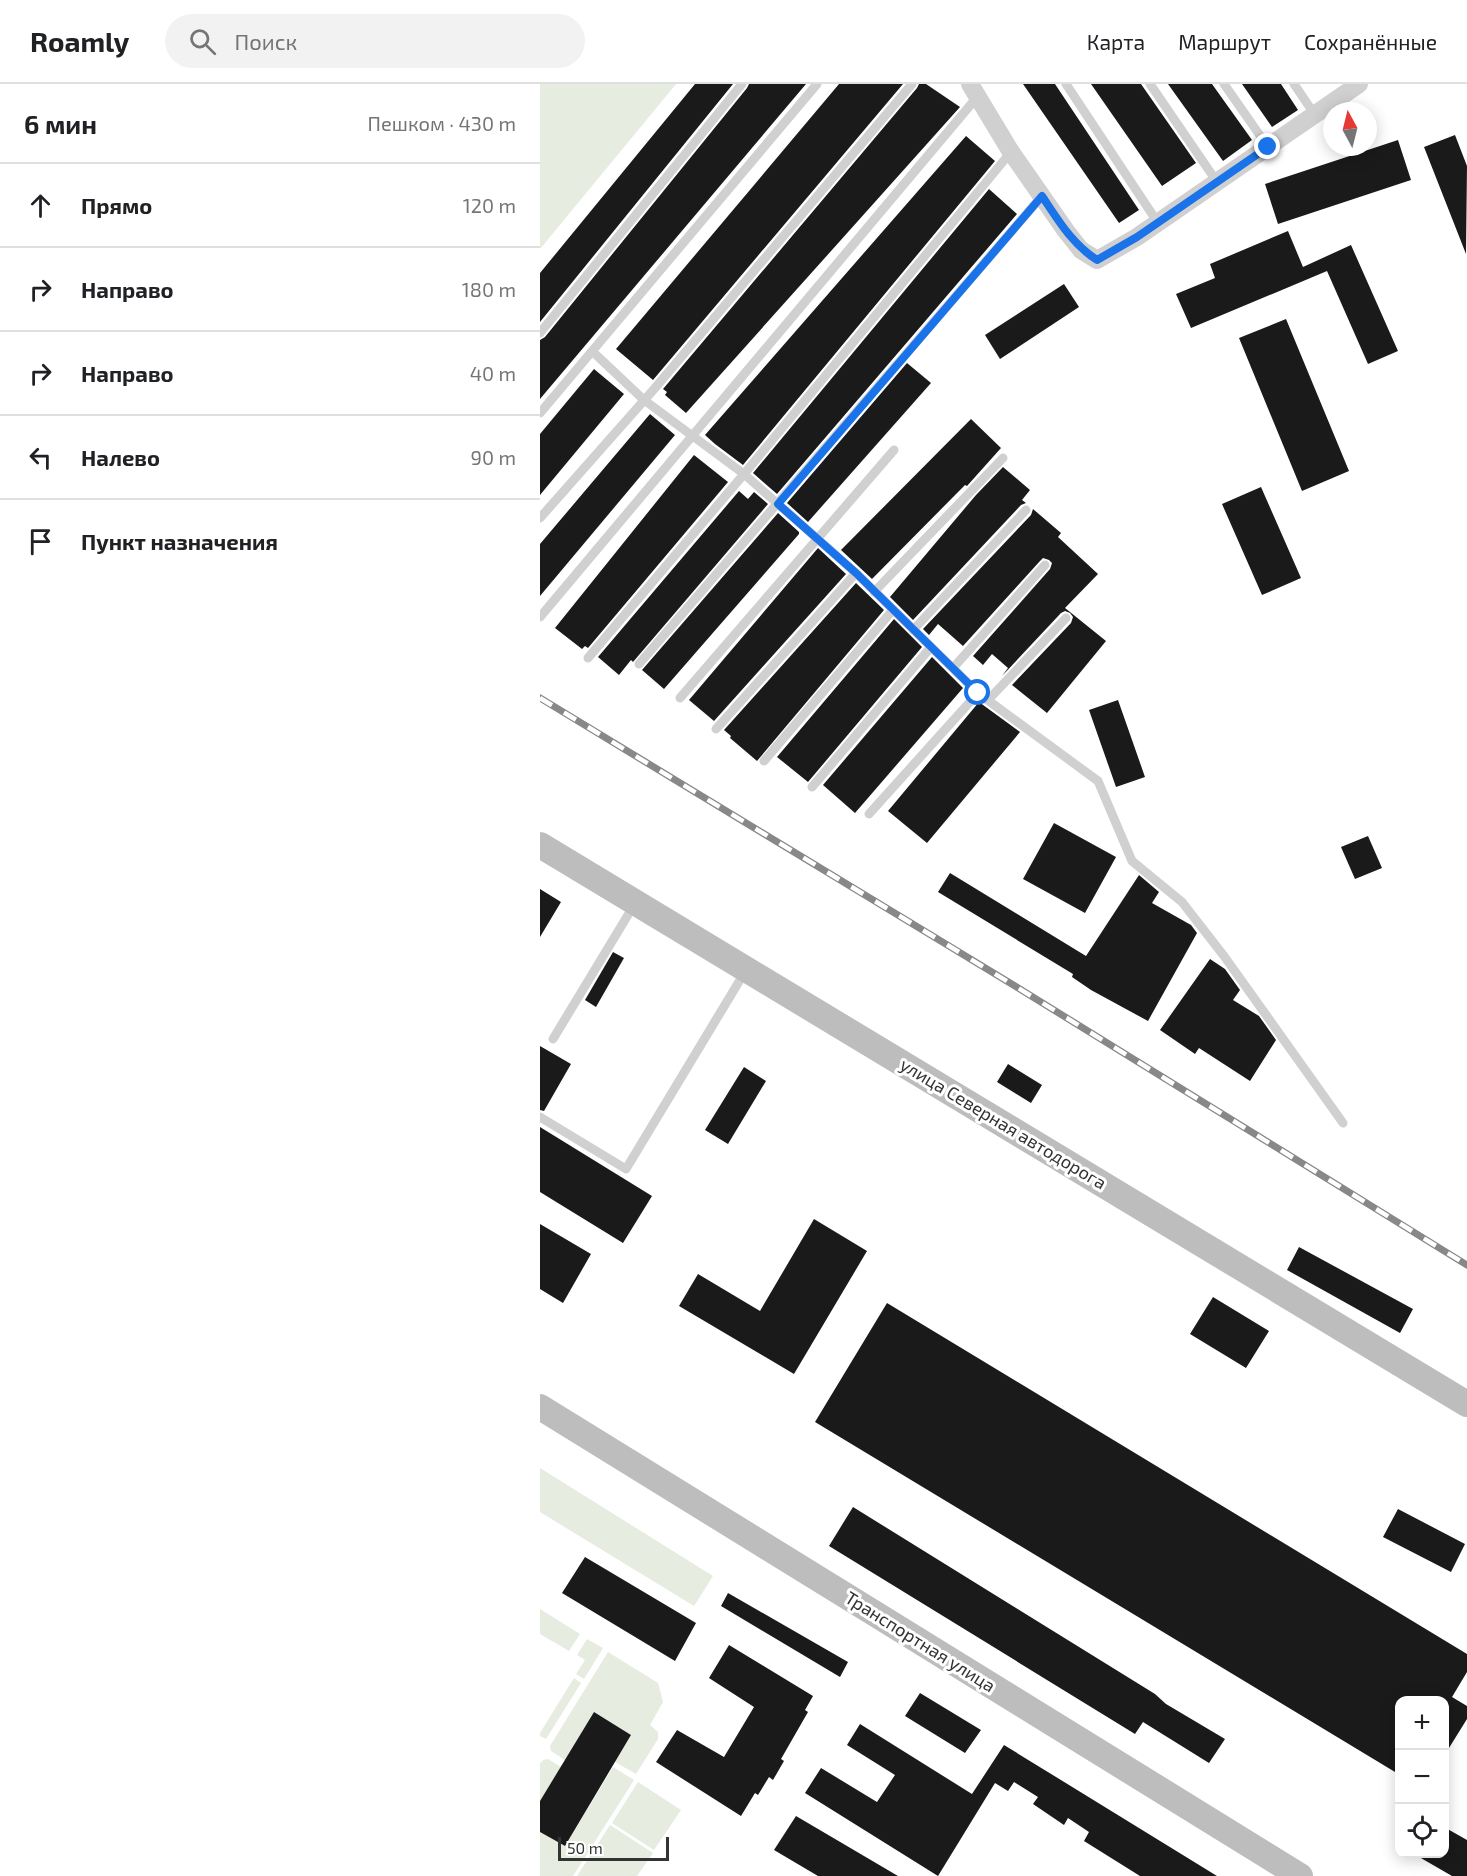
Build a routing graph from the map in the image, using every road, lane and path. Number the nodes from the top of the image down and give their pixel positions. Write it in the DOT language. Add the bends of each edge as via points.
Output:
graph roads {
  1 [pos="742,84"];
  2 [pos="817,84"];
  3 [pos="912,84"];
  4 [pos="1066,84"];
  5 [pos="1149,84"];
  6 [pos="1224,84"];
  7 [pos="1294,84"];
  8 [pos="1359,84"];
  9 [pos="974,90"];
  10 [pos="1314,115"];
  11 [pos="1268,147"];
  12 [pos="1011,152"];
  13 [pos="1217,182"];
  14 [pos="1042,196"];
  15 [pos="1158,223"];
  16 [pos="540,333"];
  17 [pos="592,351"];
  18 [pos="644,400"];
  19 [pos="540,413"];
  20 [pos="693,437"];
  21 [pos="894,450"];
  22 [pos="1003,458"];
  23 [pos="744,474"];
  24 [pos="778,504"];
  25 [pos="1026,510"];
  26 [pos="540,518"];
  27 [pos="817,539"];
  28 [pos="1045,565"];
  29 [pos="856,573"];
  30 [pos="874,592"];
  31 [pos="892,610"];
  32 [pos="540,617"];
  33 [pos="1066,618"];
  34 [pos="913,630"];
  35 [pos="932,647"];
  36 [pos="588,658"];
  37 [pos="639,664"];
  38 [pos="953,668"];
  39 [pos="978,693"];
  40 [pos="680,698"];
  41 [pos="989,699"];
  42 [pos="716,729"];
  43 [pos="764,761"];
  44 [pos="812,787"];
  45 [pos="869,814"];
  46 [pos="540,845"];
  47 [pos="635,902"];
  48 [pos="746,969"];
  49 [pos="553,1039"];
  50 [pos="540,1117"];
  51 [pos="1343,1123"];
  52 [pos="1467,1404"];
  53 [pos="540,1407"];
  54 [pos="1300,1876"];
  1 -- 16 [label="lane"];
  2 -- 17 [label="lane"];
  3 -- 18 [label="lane"];
  4 -- 15 [label="lane"];
  5 -- 13 [label="lane"];
  6 -- 11 [label="lane"];
  7 -- 10 [label="lane"];
  8 -- 10 [label="street"];
  9 -- 12 [label="street"];
  9 -- 20 [label="lane"];
  10 -- 11 [label="street"];
  11 -- 13 [label="street"];
  12 -- 14 [label="street"];
  12 -- 23 [label="lane"];
  13 -- 15 [label="street"];
  14 -- 15 [label="street" via="1081,250 1097,260"];
  14 -- 24 [label="lane"];
  17 -- 18 [label="lane"];
  17 -- 19 [label="lane"];
  18 -- 20 [label="lane"];
  18 -- 26 [label="lane"];
  20 -- 23 [label="lane"];
  20 -- 32 [label="lane"];
  21 -- 27 [label="lane"];
  22 -- 30 [label="lane"];
  23 -- 24 [label="lane"];
  23 -- 36 [label="lane"];
  24 -- 27 [label="lane"];
  24 -- 37 [label="lane"];
  25 -- 34 [label="lane"];
  27 -- 29 [label="lane"];
  27 -- 40 [label="lane"];
  28 -- 38 [label="lane"];
  29 -- 30 [label="lane"];
  29 -- 42 [label="lane"];
  30 -- 31 [label="lane"];
  31 -- 34 [label="lane"];
  31 -- 43 [label="lane"];
  33 -- 41 [label="lane"];
  34 -- 35 [label="lane"];
  35 -- 38 [label="lane"];
  35 -- 44 [label="lane"];
  38 -- 39 [label="lane"];
  39 -- 41 [label="lane"];
  39 -- 45 [label="lane"];
  41 -- 51 [label="lane" via="1098,781 1132,861 1182,902"];
  46 -- 47 [label="main road, улица Северная автодорога"];
  47 -- 48 [label="main road, улица Северная автодорога"];
  47 -- 49 [label="lane"];
  48 -- 50 [label="lane" via="626,1169"];
  48 -- 52 [label="main road, улица Северная автодорога"];
  53 -- 54 [label="main road, Транспортная улица"];
}
